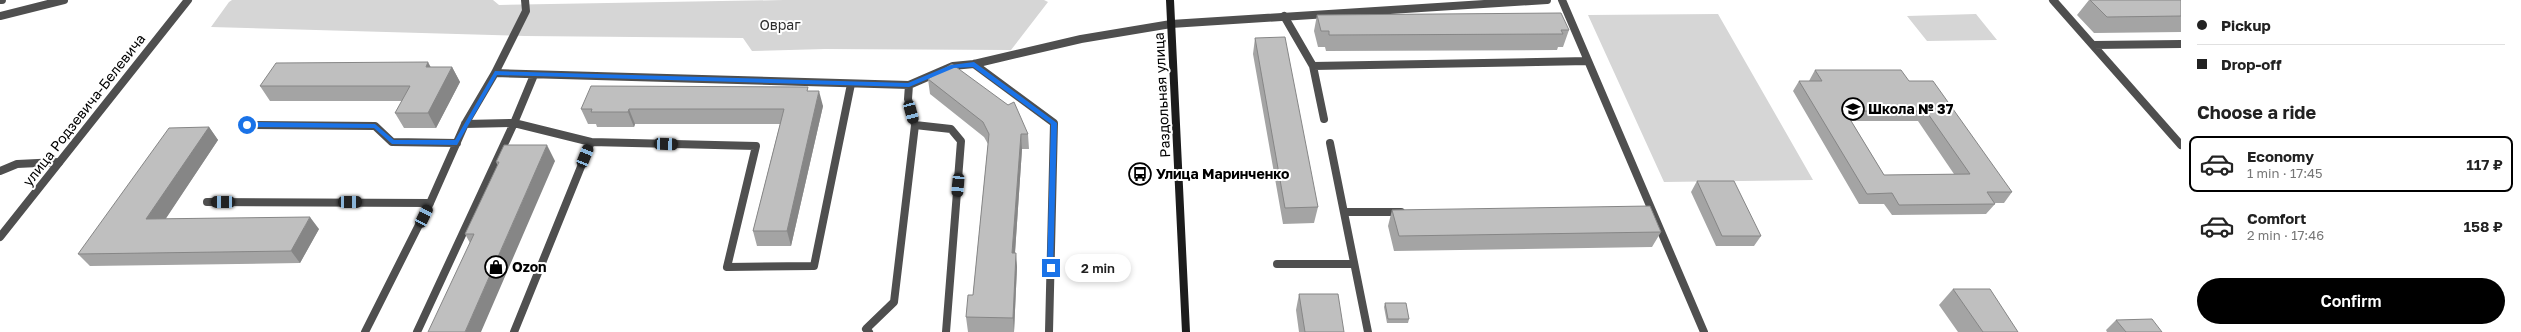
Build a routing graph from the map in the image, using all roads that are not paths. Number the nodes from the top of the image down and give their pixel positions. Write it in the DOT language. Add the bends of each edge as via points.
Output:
graph roads {
  1 [pos="64,0"];
  2 [pos="188,0"];
  3 [pos="525,0"];
  4 [pos="1170,0"];
  5 [pos="1547,0"];
  6 [pos="1562,0"];
  7 [pos="2053,0"];
  8 [pos="0,16"];
  9 [pos="1284,16"];
  10 [pos="1171,24"];
  11 [pos="2181,44"];
  12 [pos="2093,45"];
  13 [pos="1588,61"];
  14 [pos="974,64"];
  15 [pos="1313,66"];
  16 [pos="495,73"];
  17 [pos="534,75"];
  18 [pos="851,84"];
  19 [pos="909,85"];
  20 [pos="1324,119"];
  21 [pos="514,123"];
  22 [pos="466,124"];
  23 [pos="247,125"];
  24 [pos="915,125"];
  25 [pos="591,142"];
  26 [pos="457,143"];
  27 [pos="1330,143"];
  28 [pos="2181,145"];
  29 [pos="59,162"];
  30 [pos="0,171"];
  31 [pos="207,202"];
  32 [pos="430,203"];
  33 [pos="1344,212"];
  34 [pos="1407,212"];
  35 [pos="0,237"];
  36 [pos="1277,264"];
  37 [pos="1354,264"];
  38 [pos="865,331"];
  39 [pos="366,332"];
  40 [pos="417,332"];
  41 [pos="514,332"];
  42 [pos="946,332"];
  43 [pos="1049,332"];
  44 [pos="1186,332"];
  45 [pos="1368,332"];
  46 [pos="1704,332"];
  1 -- 8 [label="street"];
  2 -- 29 [label="street, улица Родзевича-Белевича"];
  3 -- 16 [label="street" via="526,11"];
  4 -- 10 [label="main road, Раздольная улица"];
  5 -- 9 [label="street"];
  6 -- 13 [label="street"];
  7 -- 12 [label="street"];
  9 -- 10 [label="street"];
  9 -- 15 [label="street"];
  10 -- 14 [label="street" via="1081,39"];
  10 -- 44 [label="main road, Раздольная улица"];
  11 -- 12 [label="street"];
  12 -- 28 [label="street"];
  13 -- 15 [label="street"];
  13 -- 46 [label="street" via="1648,210"];
  14 -- 19 [label="street" via="953,66"];
  14 -- 43 [label="street" via="1054,123"];
  15 -- 20 [label="street"];
  16 -- 17 [label="street"];
  16 -- 22 [label="street"];
  17 -- 18 [label="street"];
  17 -- 21 [label="street"];
  18 -- 19 [label="street"];
  18 -- 25 [label="street" via="814,266 727,267 756,146"];
  19 -- 24 [label="street" via="908,98"];
  21 -- 22 [label="street"];
  21 -- 25 [label="street"];
  21 -- 40 [label="street"];
  22 -- 26 [label="street"];
  23 -- 26 [label="street" via="375,126 392,142"];
  24 -- 38 [label="street" via="894,302"];
  24 -- 42 [label="street" via="952,129 961,141"];
  25 -- 41 [label="street"];
  26 -- 32 [label="street"];
  27 -- 33 [label="street"];
  29 -- 30 [label="street" via="17,164"];
  29 -- 35 [label="street, улица Родзевича-Белевича"];
  31 -- 32 [label="street"];
  32 -- 39 [label="street"];
  33 -- 34 [label="street"];
  33 -- 37 [label="street"];
  36 -- 37 [label="street"];
  37 -- 45 [label="street"];
}
